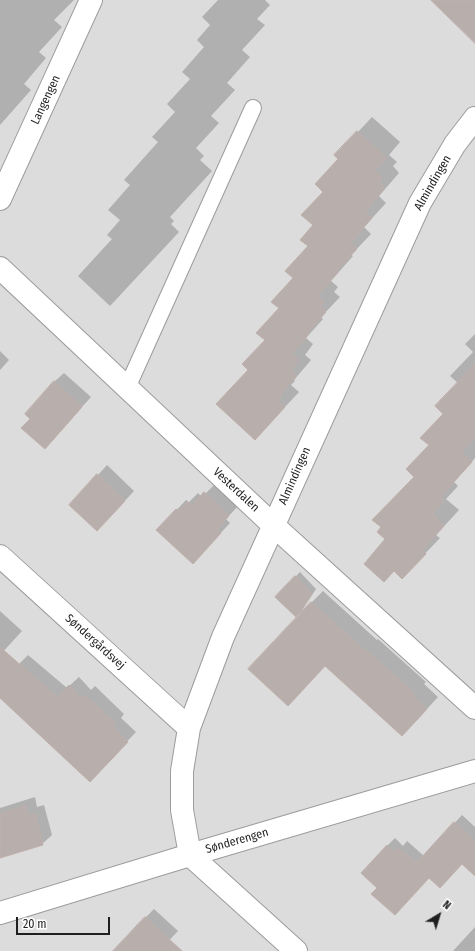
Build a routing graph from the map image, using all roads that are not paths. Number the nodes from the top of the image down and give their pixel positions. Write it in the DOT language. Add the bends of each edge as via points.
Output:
graph roads {
  1 [pos="91,0"];
  2 [pos="253,108"];
  3 [pos="475,118"];
  4 [pos="0,200"];
  5 [pos="0,268"];
  6 [pos="127,388"];
  7 [pos="273,525"];
  8 [pos="0,556"];
  9 [pos="475,708"];
  10 [pos="189,728"];
  11 [pos="475,771"];
  12 [pos="190,854"];
  13 [pos="0,914"];
  14 [pos="296,951"];
  1 -- 4 [label="street, Langengen"];
  2 -- 6 [label="lane"];
  3 -- 7 [label="street, Almindingen" via="455,144 420,203"];
  5 -- 6 [label="street, Vesterdalen"];
  6 -- 7 [label="street, Vesterdalen"];
  7 -- 9 [label="street, Vesterdalen"];
  7 -- 10 [label="street, Almindingen" via="223,637"];
  8 -- 10 [label="street, Søndergårdsvej"];
  10 -- 12 [label="street, Almindingen" via="182,771 182,810"];
  11 -- 12 [label="street, Sønderengen"];
  12 -- 13 [label="street, Sønderengen"];
  12 -- 14 [label="street"];
}
